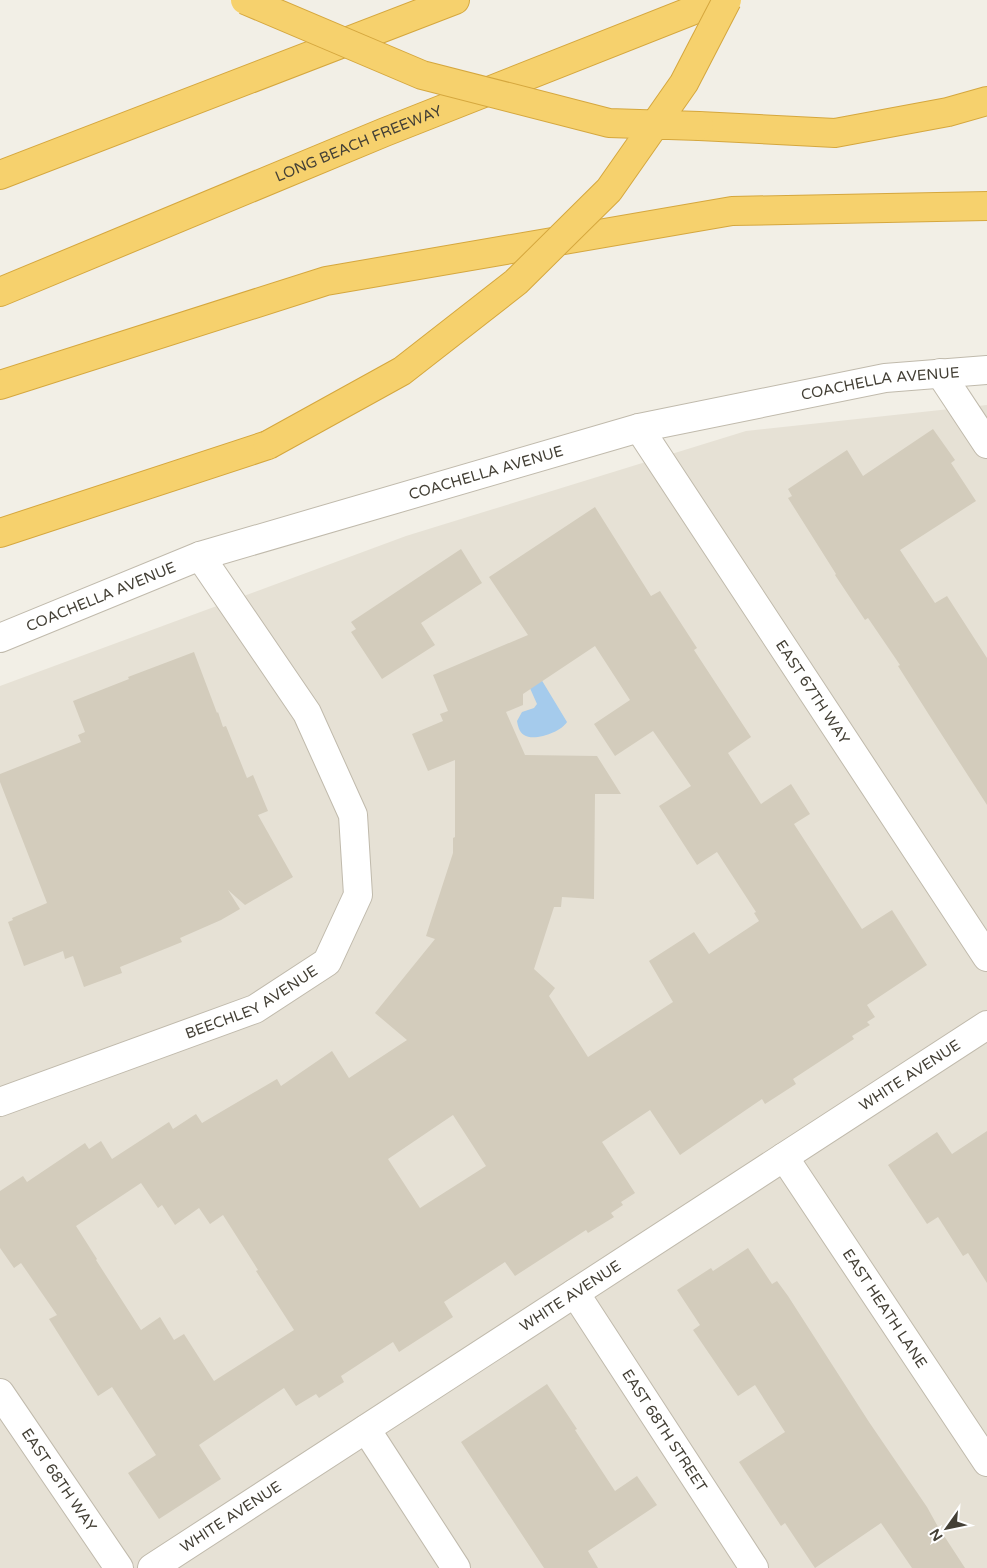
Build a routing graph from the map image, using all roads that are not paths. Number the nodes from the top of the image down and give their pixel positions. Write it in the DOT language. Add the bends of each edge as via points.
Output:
graph roads {
  1 [pos="245,0"];
  2 [pos="455,0"];
  3 [pos="719,0"];
  4 [pos="727,0"];
  5 [pos="987,100"];
  6 [pos="0,175"];
  7 [pos="987,206"];
  8 [pos="0,292"];
  9 [pos="987,370"];
  10 [pos="940,373"];
  11 [pos="0,385"];
  12 [pos="639,428"];
  13 [pos="987,444"];
  14 [pos="0,533"];
  15 [pos="200,556"];
  16 [pos="0,638"];
  17 [pos="987,957"];
  18 [pos="987,1025"];
  19 [pos="0,1102"];
  20 [pos="784,1157"];
  21 [pos="575,1293"];
  22 [pos="0,1393"];
  23 [pos="366,1429"];
  24 [pos="987,1462"];
  25 [pos="119,1568"];
  26 [pos="152,1568"];
  27 [pos="456,1568"];
  28 [pos="754,1568"];
  1 -- 5 [label="highway, bridge" via="422,74 609,123 835,133 948,112"];
  2 -- 6 [label="highway"];
  3 -- 8 [label="highway, LONG BEACH FREEWAY" via="385,132"];
  4 -- 14 [label="highway, bridge" via="684,84 609,190 516,282 402,371 268,445"];
  7 -- 11 [label="highway" via="732,211 326,280"];
  9 -- 10 [label="street, COACHELLA AVENUE"];
  10 -- 12 [label="street, COACHELLA AVENUE" via="885,378"];
  10 -- 13 [label="street"];
  12 -- 15 [label="street, COACHELLA AVENUE"];
  12 -- 17 [label="street, EAST 67TH WAY"];
  15 -- 16 [label="street, COACHELLA AVENUE"];
  15 -- 19 [label="street, BEECHLEY AVENUE" via="307,713 354,815 358,896 327,962 255,1009"];
  18 -- 20 [label="street, WHITE AVENUE"];
  20 -- 21 [label="street, WHITE AVENUE"];
  20 -- 24 [label="street, EAST HEATH LANE"];
  21 -- 23 [label="street, WHITE AVENUE"];
  21 -- 28 [label="street, EAST 68TH STREET"];
  22 -- 25 [label="street, EAST 68TH WAY"];
  23 -- 26 [label="street, WHITE AVENUE"];
  23 -- 27 [label="street"];
}
